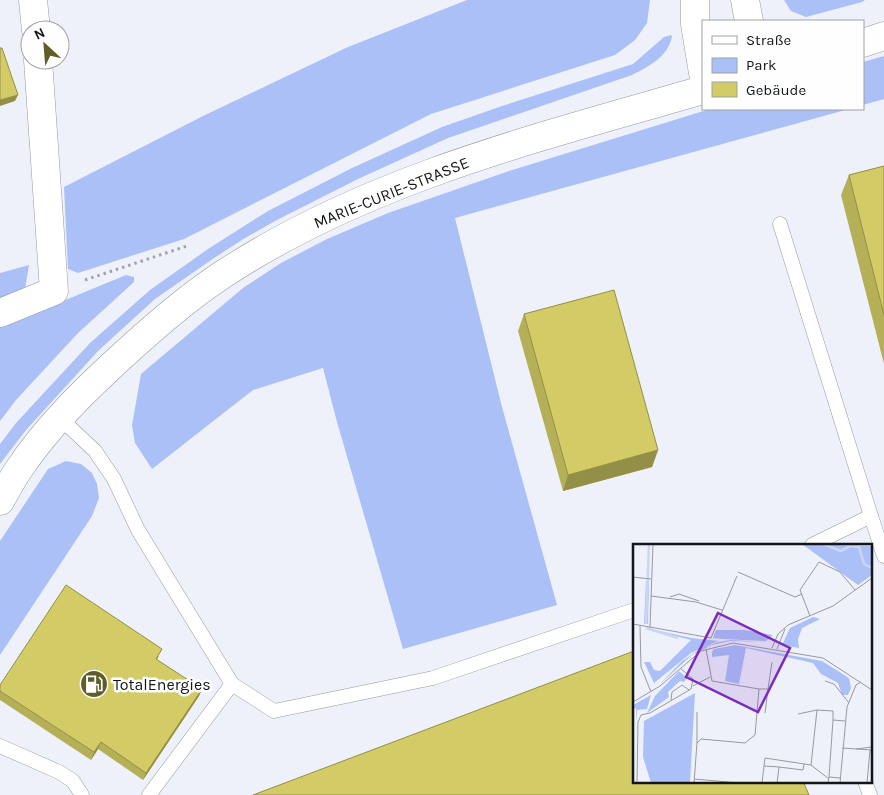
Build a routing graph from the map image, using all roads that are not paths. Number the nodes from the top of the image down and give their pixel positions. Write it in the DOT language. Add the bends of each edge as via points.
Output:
graph roads {
  1 [pos="33,0"];
  2 [pos="696,0"];
  3 [pos="744,0"];
  4 [pos="35,20"];
  5 [pos="748,20"];
  6 [pos="884,36"];
  7 [pos="864,43"];
  8 [pos="702,67"];
  9 [pos="39,70"];
  10 [pos="702,90"];
  11 [pos="780,224"];
  12 [pos="0,313"];
  13 [pos="59,417"];
  14 [pos="0,501"];
  15 [pos="870,516"];
  16 [pos="814,544"];
  17 [pos="884,556"];
  18 [pos="633,610"];
  19 [pos="232,684"];
  20 [pos="0,746"];
  21 [pos="865,782"];
  22 [pos="82,795"];
  23 [pos="149,795"];
  24 [pos="870,795"];
  1 -- 4 [label="street"];
  2 -- 8 [label="street" via="695,24"];
  3 -- 5 [label="street"];
  6 -- 7 [label="street"];
  9 -- 12 [label="street" via="54,291"];
  10 -- 13 [label="street, MARIE-CURIE-STRASSE" via="454,165 325,217 226,273 166,316"];
  11 -- 15 [label="lane"];
  13 -- 14 [label="street, MARIE-CURIE-STRASSE" via="19,468"];
  13 -- 19 [label="lane" via="95,451 114,479 138,530"];
  15 -- 16 [label="lane"];
  15 -- 17 [label="lane"];
  18 -- 19 [label="lane" via="433,678 274,711"];
  19 -- 23 [label="lane"];
  20 -- 22 [label="lane" via="59,772 73,781"];
  21 -- 24 [label="lane"];
}
